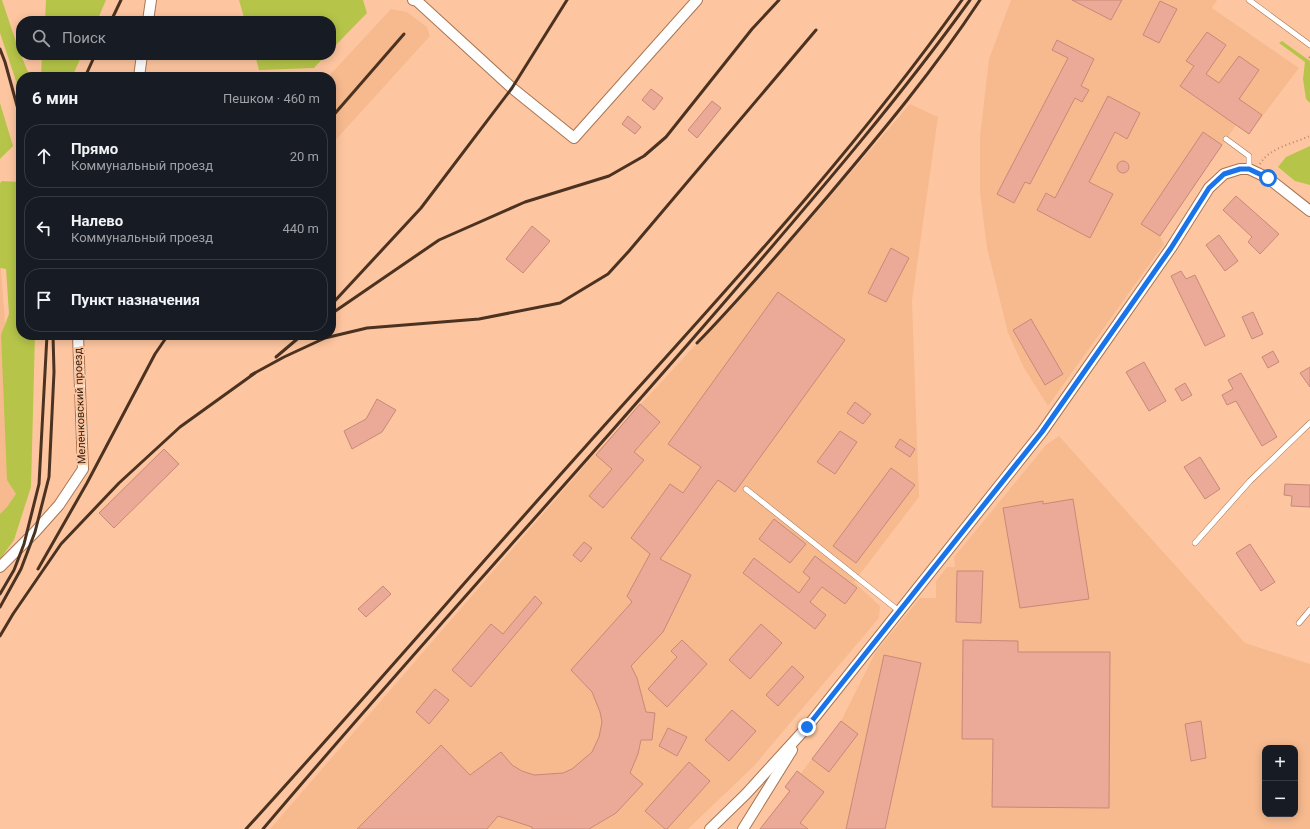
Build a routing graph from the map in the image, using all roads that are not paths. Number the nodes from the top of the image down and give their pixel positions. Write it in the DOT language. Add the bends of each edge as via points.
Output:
graph roads {
  1 [pos="151,0"];
  2 [pos="413,0"];
  3 [pos="697,0"];
  4 [pos="1249,0"];
  5 [pos="149,16"];
  6 [pos="1310,45"];
  7 [pos="141,60"];
  8 [pos="140,72"];
  9 [pos="1226,139"];
  10 [pos="1252,170"];
  11 [pos="1310,211"];
  12 [pos="78,340"];
  13 [pos="1310,423"];
  14 [pos="746,489"];
  15 [pos="1195,543"];
  16 [pos="0,567"];
  17 [pos="1310,610"];
  18 [pos="898,611"];
  19 [pos="1299,623"];
  20 [pos="807,727"];
  21 [pos="710,829"];
  22 [pos="743,829"];
  1 -- 5 [label="street"];
  2 -- 3 [label="street" via="512,88 574,138"];
  4 -- 6 [label="lane"];
  7 -- 8 [label="street"];
  9 -- 10 [label="lane" via="1249,156"];
  10 -- 11 [label="street" via="1268,178"];
  10 -- 18 [label="street" via="1240,169 1224,174 1209,188 1171,248 1042,432"];
  12 -- 16 [label="street, Меленковский проезд" via="83,469 59,505"];
  13 -- 15 [label="lane" via="1250,481"];
  14 -- 18 [label="lane"];
  17 -- 19 [label="lane"];
  18 -- 20 [label="street"];
  20 -- 21 [label="street"];
  20 -- 22 [label="street"];
}
